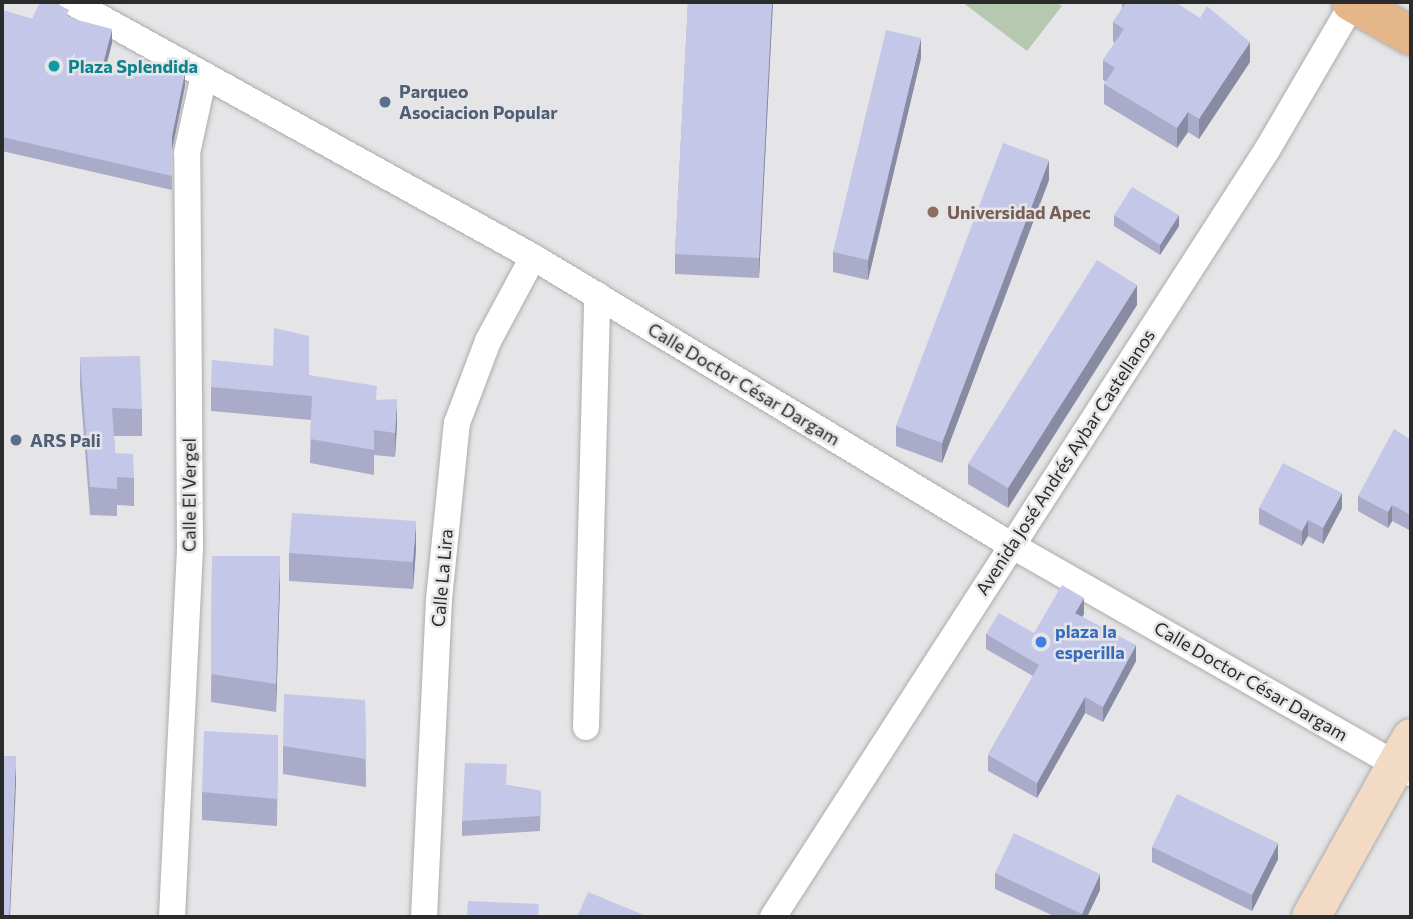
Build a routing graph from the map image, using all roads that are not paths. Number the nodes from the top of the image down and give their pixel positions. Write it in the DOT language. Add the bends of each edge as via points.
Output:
graph roads {
  1 [pos="72,2"];
  2 [pos="1353,2"];
  3 [pos="1411,36"];
  4 [pos="204,75"];
  5 [pos="533,257"];
  6 [pos="597,295"];
  7 [pos="1011,545"];
  8 [pos="586,727"];
  9 [pos="1406,758"];
  10 [pos="172,917"];
  11 [pos="424,917"];
  12 [pos="773,917"];
  13 [pos="1311,917"];
  1 -- 4 [label="street, Calle Doctor César Dargam"];
  2 -- 3 [label="main road"];
  2 -- 7 [label="street, Avenida José Andrés Aybar Castellanos" via="1267,150"];
  4 -- 5 [label="street, Calle Doctor César Dargam"];
  4 -- 10 [label="street, Calle El Vergel" via="187,153 190,546"];
  5 -- 6 [label="street, Calle Doctor César Dargam"];
  5 -- 11 [label="street, Calle La Lira" via="488,341 457,424 439,599"];
  6 -- 7 [label="street, Calle Doctor César Dargam"];
  6 -- 8 [label="street"];
  7 -- 9 [label="street, Calle Doctor César Dargam"];
  7 -- 12 [label="street, Avenida José Andrés Aybar Castellanos"];
  9 -- 13 [label="main road"];
}
